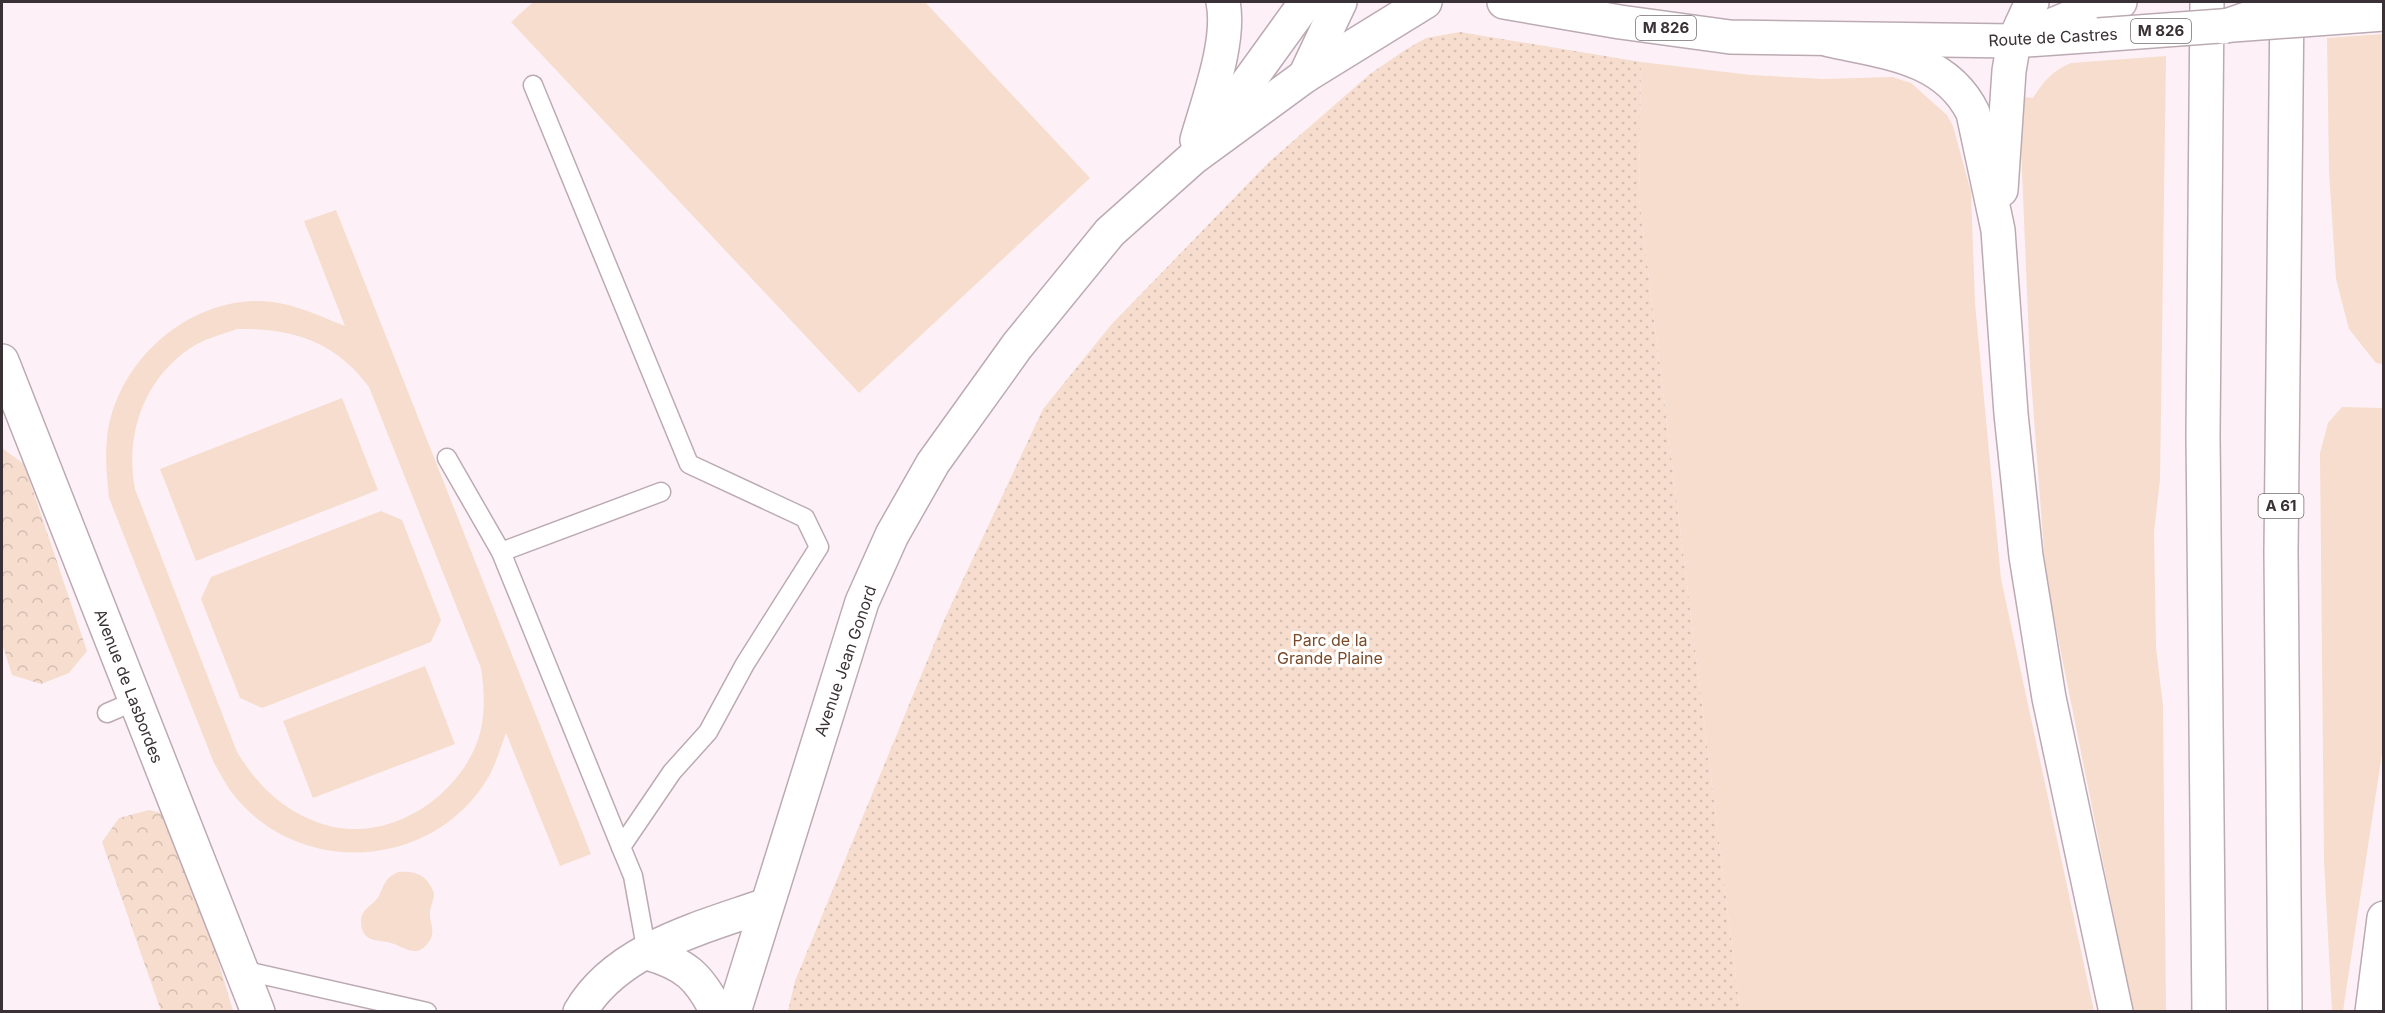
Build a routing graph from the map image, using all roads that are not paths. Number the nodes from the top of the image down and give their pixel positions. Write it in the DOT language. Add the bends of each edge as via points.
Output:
graph roads {
  1 [pos="1223,2"];
  2 [pos="1306,2"];
  3 [pos="1340,2"];
  4 [pos="1425,2"];
  5 [pos="1504,2"];
  6 [pos="2032,2"];
  7 [pos="2288,2"];
  8 [pos="2296,2"];
  9 [pos="2106,14"];
  10 [pos="2215,14"];
  11 [pos="2384,14"];
  12 [pos="1829,40"];
  13 [pos="2014,41"];
  14 [pos="1305,76"];
  15 [pos="533,85"];
  16 [pos="1193,158"];
  17 [pos="1998,230"];
  18 [pos="2,361"];
  19 [pos="447,458"];
  20 [pos="661,492"];
  21 [pos="501,552"];
  22 [pos="621,847"];
  23 [pos="766,905"];
  24 [pos="2384,918"];
  25 [pos="647,953"];
  26 [pos="242,970"];
  27 [pos="258,1011"];
  28 [pos="427,1011"];
  29 [pos="580,1011"];
  30 [pos="717,1011"];
  31 [pos="734,1011"];
  32 [pos="2116,1011"];
  33 [pos="2209,1011"];
  34 [pos="2285,1011"];
  35 [pos="2372,1011"];
  1 -- 16 [label="main road" via="1222,42"];
  2 -- 16 [label="main road, Avenue Jean Gonord"];
  3 -- 14 [label="main road, Avenue Jean Gonord"];
  4 -- 14 [label="main road, Avenue Jean Gonord"];
  5 -- 12 [label="main road, M 826" via="1730,37"];
  6 -- 13 [label="main road"];
  7 -- 34 [label="main road, A 61" via="2281,540"];
  8 -- 10 [label="main road, bridge"];
  9 -- 10 [label="main road, Route de Castres / M 826, bridge"];
  9 -- 13 [label="main road, Route de Castres / M 826"];
  10 -- 11 [label="main road, Route de Castres / M 826, bridge"];
  10 -- 33 [label="main road" via="2203,447"];
  12 -- 13 [label="main road, Route de Castres / M 826"];
  12 -- 17 [label="main road" via="1915,60 1954,84 1973,113"];
  13 -- 17 [label="main road"];
  14 -- 16 [label="main road, Avenue Jean Gonord"];
  15 -- 22 [label="lane" via="688,464 805,518 819,547 745,664 708,732 672,772"];
  16 -- 23 [label="main road, Avenue Jean Gonord" via="1110,232 1017,346 933,463 892,535 862,602"];
  17 -- 32 [label="main road" via="2026,556 2049,698"];
  18 -- 26 [label="main road, Avenue de Lasbordes" via="11,409 121,707"];
  19 -- 21 [label="lane"];
  20 -- 21 [label="lane"];
  21 -- 22 [label="lane"];
  22 -- 25 [label="lane" via="633,876"];
  23 -- 25 [label="main road"];
  23 -- 31 [label="main road, Avenue Jean Gonord"];
  24 -- 35 [label="main road"];
  25 -- 29 [label="main road" via="614,971 591,993"];
  25 -- 30 [label="main road" via="675,961 705,987"];
  26 -- 27 [label="main road, Avenue de Lasbordes"];
  26 -- 28 [label="lane"];
}
